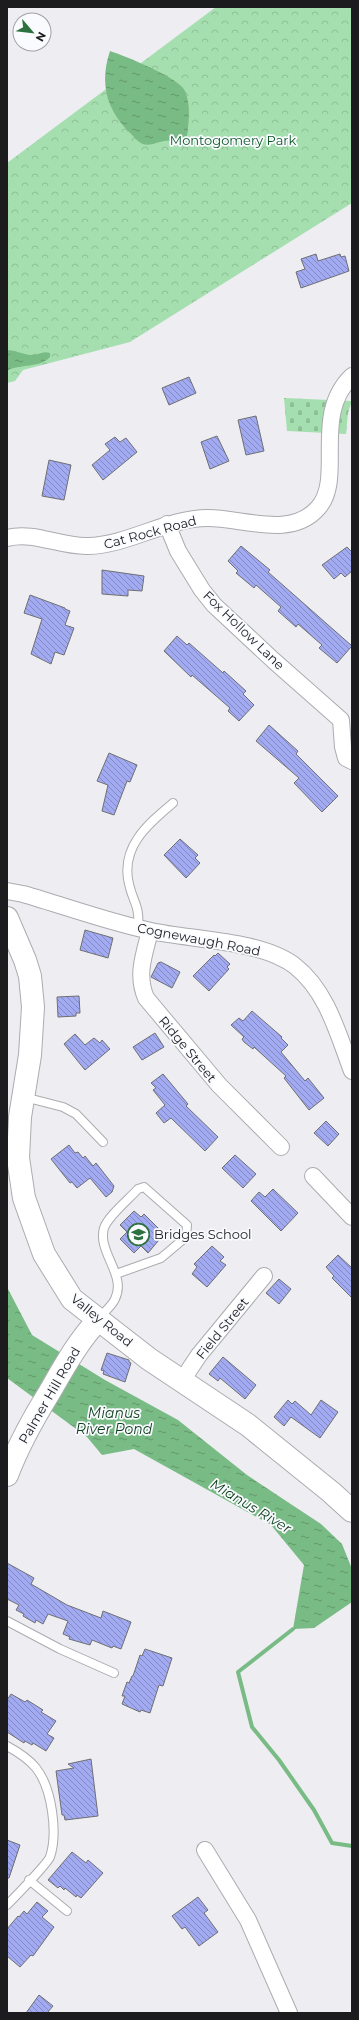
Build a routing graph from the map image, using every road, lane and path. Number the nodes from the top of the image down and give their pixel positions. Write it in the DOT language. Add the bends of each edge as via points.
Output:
graph roads {
  1 [pos="352,376"];
  2 [pos="167,524"];
  3 [pos="7,538"];
  4 [pos="346,718"];
  5 [pos="352,761"];
  6 [pos="173,803"];
  7 [pos="7,891"];
  8 [pos="7,918"];
  9 [pos="144,929"];
  10 [pos="352,1071"];
  11 [pos="23,1097"];
  12 [pos="103,1142"];
  13 [pos="281,1147"];
  14 [pos="313,1176"];
  15 [pos="352,1217"];
  16 [pos="116,1274"];
  17 [pos="264,1276"];
  18 [pos="98,1319"];
  19 [pos="183,1382"];
  20 [pos="9,1463"];
  21 [pos="352,1511"];
  22 [pos="7,1620"];
  23 [pos="114,1673"];
  24 [pos="8,1749"];
  25 [pos="205,1850"];
  26 [pos="29,1880"];
  27 [pos="7,1905"];
  28 [pos="67,1911"];
  29 [pos="289,2013"];
  1 -- 2 [label="street, Cat Rock Road" via="332,412 327,491 320,507 314,513 288,524 209,518"];
  2 -- 3 [label="street, Cat Rock Road" via="112,543 98,545 76,546 24,536"];
  2 -- 4 [label="street, Fox Hollow Lane" via="178,551 214,605 273,660"];
  4 -- 5 [label="street, Fox Hollow Lane" via="343,747 346,758"];
  6 -- 9 [label="lane" via="145,827 128,857 128,882"];
  7 -- 9 [label="street, Cognewaugh Road"];
  8 -- 11 [label="main road, Valley Road" via="30,976 33,1007 30,1055"];
  9 -- 10 [label="street, Cognewaugh Road" via="246,946 281,957 295,966 314,986 330,1014"];
  9 -- 13 [label="street, Ridge Street" via="140,972 141,987 146,998 219,1086"];
  11 -- 12 [label="lane" via="76,1114"];
  11 -- 18 [label="main road, Valley Road" via="18,1158 24,1198 32,1226 44,1254 72,1299"];
  14 -- 15 [label="street"];
  16 -- 16 [label="lane" via="103,1238 104,1228 138,1189 144,1187 187,1225 186,1237 162,1258"];
  16 -- 18 [label="lane" via="115,1300"];
  17 -- 19 [label="street, Field Street" via="199,1356"];
  18 -- 19 [label="main road, Valley Road"];
  18 -- 20 [label="main road, Palmer Hill Road" via="76,1346"];
  19 -- 21 [label="main road, Valley Road" via="248,1425"];
  22 -- 23 [label="lane" via="60,1649"];
  24 -- 26 [label="lane" via="23,1755 37,1769 49,1794 54,1836 50,1858"];
  25 -- 29 [label="street" via="248,1920"];
  26 -- 27 [label="lane"];
  26 -- 28 [label="lane"];
}
